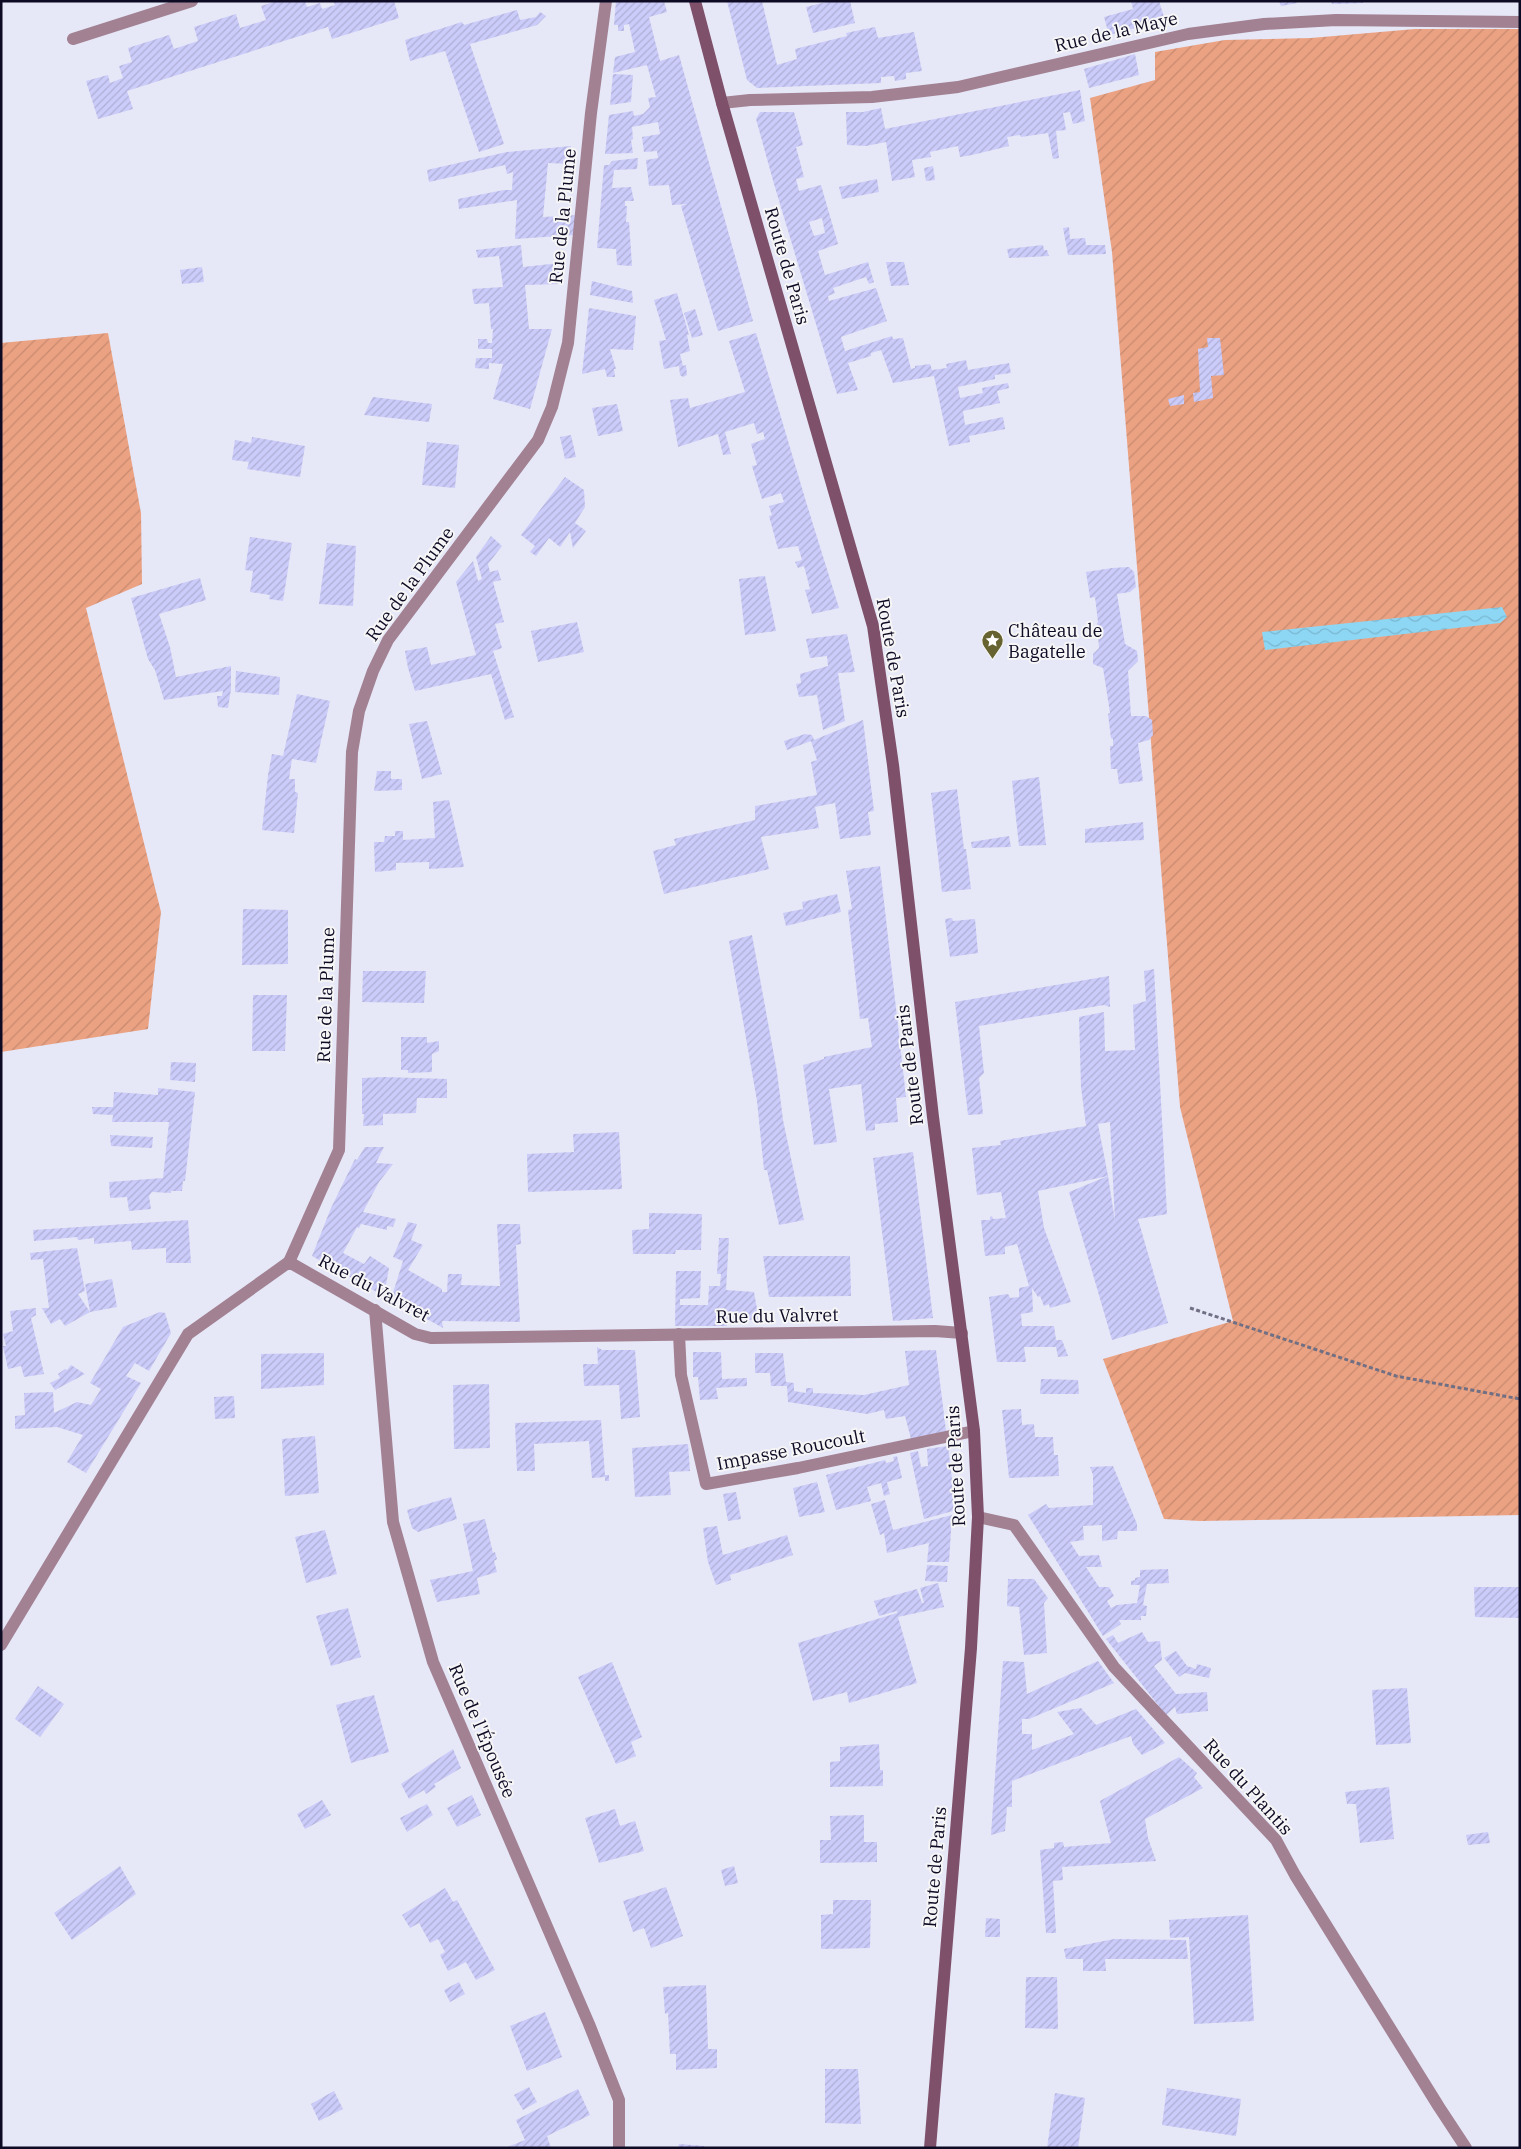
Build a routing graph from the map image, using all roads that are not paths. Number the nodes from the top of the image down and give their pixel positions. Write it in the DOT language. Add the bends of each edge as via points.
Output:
graph roads {
  1 [pos="192,1"];
  2 [pos="606,1"];
  3 [pos="695,1"];
  4 [pos="1520,22"];
  5 [pos="73,39"];
  6 [pos="722,103"];
  7 [pos="290,1262"];
  8 [pos="375,1310"];
  9 [pos="962,1333"];
  10 [pos="680,1334"];
  11 [pos="974,1431"];
  12 [pos="978,1517"];
  13 [pos="1,1645"];
  14 [pos="619,2148"];
  15 [pos="930,2148"];
  16 [pos="1466,2148"];
  1 -- 5 [label="street"];
  2 -- 7 [label="street, Rue de la Plume" via="591,113 568,343 552,407 538,440 388,640 359,711 352,752 339,1150"];
  3 -- 6 [label="main road, Route de Paris"];
  4 -- 6 [label="street, Rue de la Maye" via="1336,20 1264,24 1188,34 958,87 872,97"];
  6 -- 9 [label="main road, Route de Paris" via="873,626 892,756 933,1116"];
  7 -- 8 [label="street, Rue du Valvret"];
  7 -- 13 [label="street, Rue du Valvret" via="188,1334"];
  8 -- 10 [label="street, Rue du Valvret" via="415,1334 431,1338"];
  8 -- 14 [label="street, Rue de l'Épousée" via="393,1522 433,1662 589,2024 618,2100"];
  9 -- 10 [label="street, Rue du Valvret"];
  9 -- 11 [label="main road, Route de Paris"];
  10 -- 11 [label="street, Impasse Roucoult" via="681,1375 706,1484"];
  11 -- 12 [label="main road, Route de Paris"];
  12 -- 15 [label="main road, Route de Paris" via="971,1648"];
  12 -- 16 [label="street, Rue du Plantis" via="1014,1525 1114,1667 1276,1840"];
}
